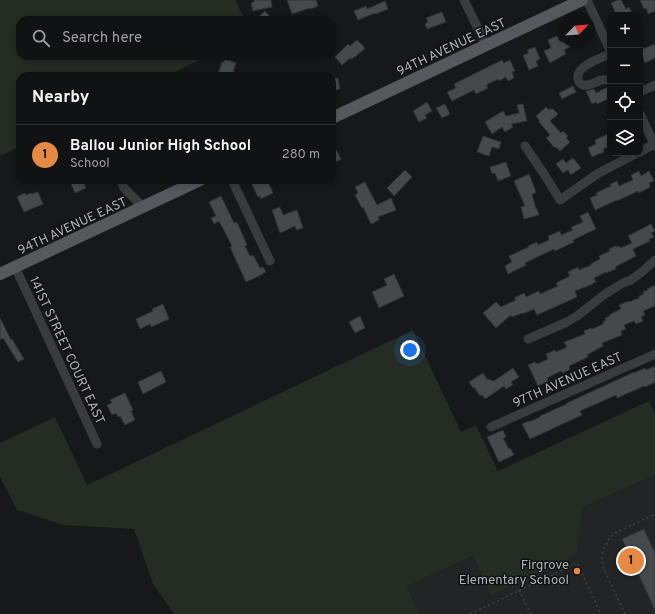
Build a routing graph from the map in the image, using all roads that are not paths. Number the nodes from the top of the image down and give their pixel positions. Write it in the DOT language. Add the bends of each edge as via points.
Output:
graph roads {
  1 [pos="464,0"];
  2 [pos="582,0"];
  3 [pos="587,0"];
  4 [pos="486,45"];
  5 [pos="609,48"];
  6 [pos="607,56"];
  7 [pos="607,80"];
  8 [pos="655,85"];
  9 [pos="643,91"];
  10 [pos="336,116"];
  11 [pos="643,120"];
  12 [pos="655,145"];
  13 [pos="524,146"];
  14 [pos="643,151"];
  15 [pos="631,156"];
  16 [pos="122,184"];
  17 [pos="192,184"];
  18 [pos="234,184"];
  19 [pos="143,207"];
  20 [pos="655,260"];
  21 [pos="270,261"];
  22 [pos="15,267"];
  23 [pos="0,274"];
  24 [pos="528,339"];
  25 [pos="655,354"];
  26 [pos="490,428"];
  27 [pos="97,444"];
  1 -- 4 [label="street"];
  2 -- 4 [label="main road, 94TH AVENUE EAST"];
  3 -- 5 [label="street"];
  4 -- 10 [label="main road, 94TH AVENUE EAST"];
  6 -- 7 [label="street" via="581,69 577,76 578,81 586,85"];
  8 -- 9 [label="street"];
  11 -- 12 [label="street"];
  12 -- 14 [label="street"];
  13 -- 15 [label="street" via="560,200 597,174"];
  16 -- 19 [label="street"];
  17 -- 19 [label="main road, 94TH AVENUE EAST"];
  18 -- 21 [label="street"];
  19 -- 22 [label="main road, 94TH AVENUE EAST"];
  20 -- 24 [label="street" via="631,280 604,294 577,316"];
  22 -- 23 [label="main road, 94TH AVENUE EAST"];
  22 -- 27 [label="street, 141ST STREET COURT EAST"];
  25 -- 26 [label="street, 97TH AVENUE EAST"];
}
